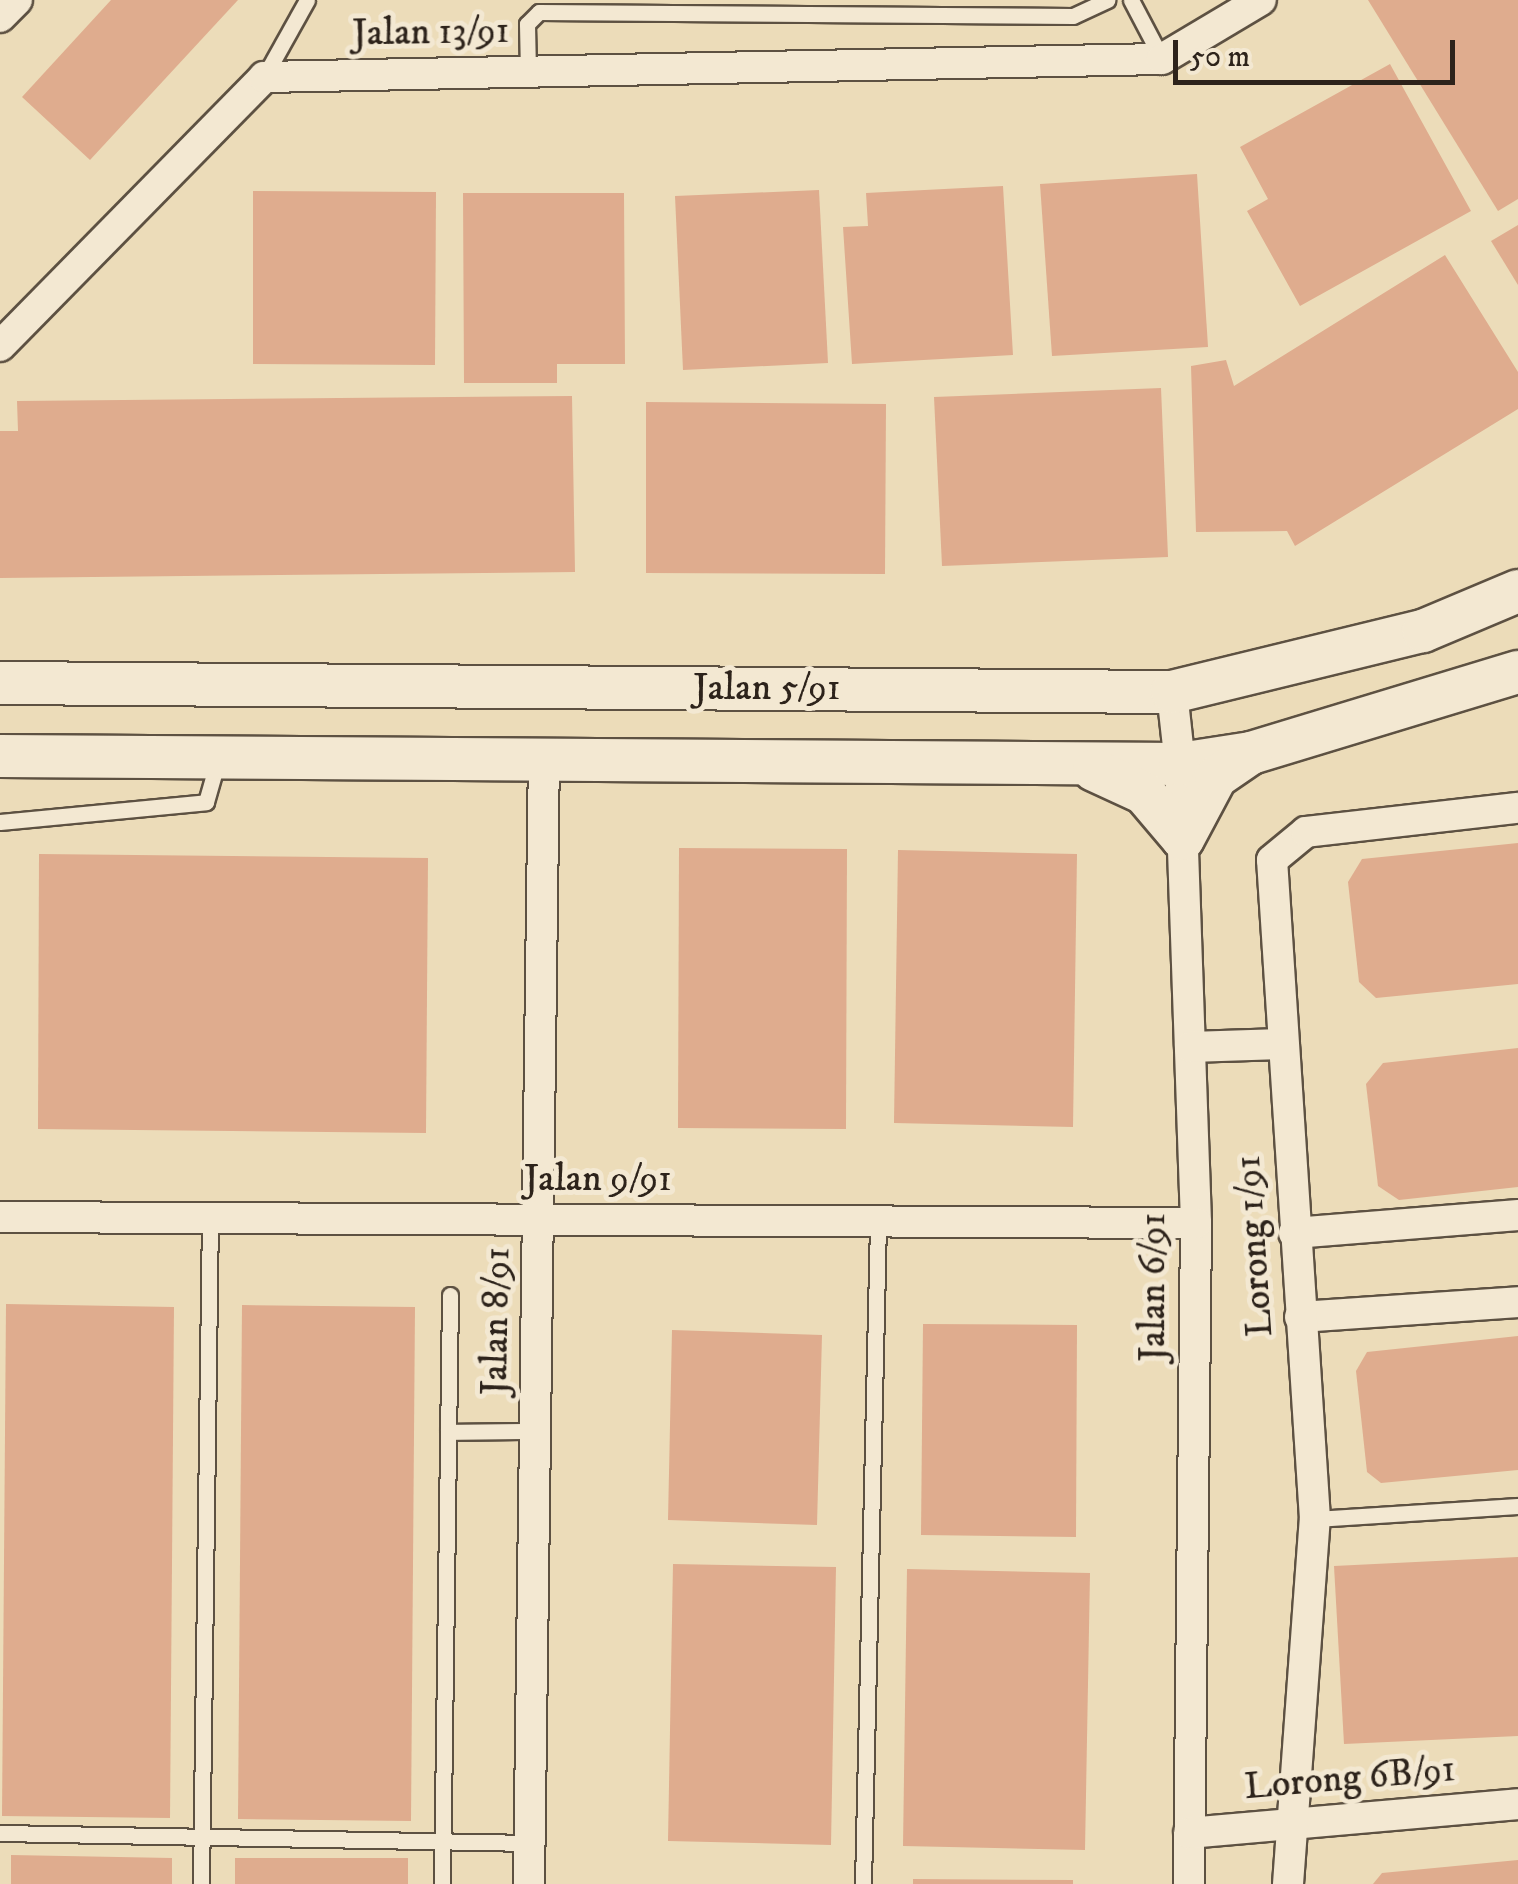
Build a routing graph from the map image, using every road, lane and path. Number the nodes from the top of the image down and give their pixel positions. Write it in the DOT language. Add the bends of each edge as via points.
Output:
graph roads {
  1 [pos="18,0"];
  2 [pos="307,0"];
  3 [pos="1108,0"];
  4 [pos="1132,0"];
  5 [pos="1261,0"];
  6 [pos="0,17"];
  7 [pos="1162,59"];
  8 [pos="528,72"];
  9 [pos="264,77"];
  10 [pos="0,346"];
  11 [pos="1518,591"];
  12 [pos="1518,672"];
  13 [pos="0,683"];
  14 [pos="1172,692"];
  15 [pos="1251,752"];
  16 [pos="0,756"];
  17 [pos="218,757"];
  18 [pos="544,760"];
  19 [pos="1080,764"];
  20 [pos="1180,764"];
  21 [pos="1518,808"];
  22 [pos="0,822"];
  23 [pos="1183,839"];
  24 [pos="1282,1044"];
  25 [pos="1190,1047"];
  26 [pos="1518,1215"];
  27 [pos="0,1217"];
  28 [pos="210,1218"];
  29 [pos="538,1220"];
  30 [pos="878,1222"];
  31 [pos="1196,1223"];
  32 [pos="1294,1232"];
  33 [pos="450,1295"];
  34 [pos="1518,1302"];
  35 [pos="1300,1317"];
  36 [pos="535,1431"];
  37 [pos="448,1432"];
  38 [pos="1518,1506"];
  39 [pos="1314,1518"];
  40 [pos="1518,1804"];
  41 [pos="1289,1824"];
  42 [pos="0,1833"];
  43 [pos="1189,1833"];
  44 [pos="202,1837"];
  45 [pos="442,1842"];
  46 [pos="530,1844"];
  47 [pos="201,1884"];
  48 [pos="442,1884"];
  49 [pos="529,1884"];
  50 [pos="863,1884"];
  51 [pos="1189,1884"];
  52 [pos="1288,1884"];
  1 -- 6 [label="street"];
  2 -- 9 [label="lane"];
  3 -- 8 [label="lane" via="1073,16 539,12 528,24"];
  4 -- 7 [label="lane"];
  5 -- 7 [label="street, Jalan 13/91"];
  7 -- 8 [label="street, Jalan 13/91"];
  8 -- 9 [label="street, Jalan 13/91"];
  9 -- 10 [label="street"];
  11 -- 14 [label="street, Jalan 5/91" via="1424,631"];
  12 -- 15 [label="street, Jalan 5/91"];
  13 -- 14 [label="street, Jalan 5/91"];
  14 -- 20 [label="street, Jalan 6/91"];
  15 -- 20 [label="street, Jalan 5/91"];
  15 -- 23 [label="street" via="1216,777"];
  16 -- 17 [label="street, Jalan 5/91"];
  17 -- 18 [label="street, Jalan 5/91"];
  17 -- 22 [label="lane" via="206,802"];
  18 -- 19 [label="street, Jalan 5/91"];
  18 -- 29 [label="street, Jalan 8/91"];
  19 -- 20 [label="street, Jalan 5/91"];
  19 -- 23 [label="street" via="1144,793"];
  20 -- 23 [label="street, Jalan 6/91"];
  21 -- 24 [label="street, Lorong 1/91" via="1306,832 1272,860"];
  23 -- 25 [label="street, Jalan 6/91"];
  24 -- 25 [label="street"];
  24 -- 32 [label="street, Lorong 1/91"];
  25 -- 31 [label="street, Jalan 6/91"];
  26 -- 32 [label="street"];
  27 -- 28 [label="street, Jalan 9/91"];
  28 -- 29 [label="street, Jalan 9/91"];
  28 -- 44 [label="lane"];
  29 -- 30 [label="street, Jalan 9/91"];
  29 -- 36 [label="street, Jalan 8/91"];
  30 -- 31 [label="street, Jalan 9/91"];
  30 -- 50 [label="lane"];
  31 -- 43 [label="street, Jalan 6/91"];
  32 -- 35 [label="street, Lorong 1/91"];
  33 -- 37 [label="lane"];
  34 -- 35 [label="street"];
  35 -- 39 [label="street, Lorong 1/91"];
  36 -- 37 [label="lane"];
  36 -- 46 [label="street, Jalan 8/91"];
  37 -- 45 [label="lane"];
  38 -- 39 [label="lane"];
  39 -- 41 [label="street, Lorong 1/91"];
  40 -- 41 [label="street, Lorong 6B/91"];
  41 -- 43 [label="street, Lorong 6B/91"];
  41 -- 52 [label="street, Lorong 1/91"];
  42 -- 44 [label="lane"];
  43 -- 51 [label="street, Jalan 6/91"];
  44 -- 45 [label="lane"];
  44 -- 47 [label="lane"];
  45 -- 46 [label="lane"];
  45 -- 48 [label="lane"];
  46 -- 49 [label="street, Jalan 8/91"];
}
